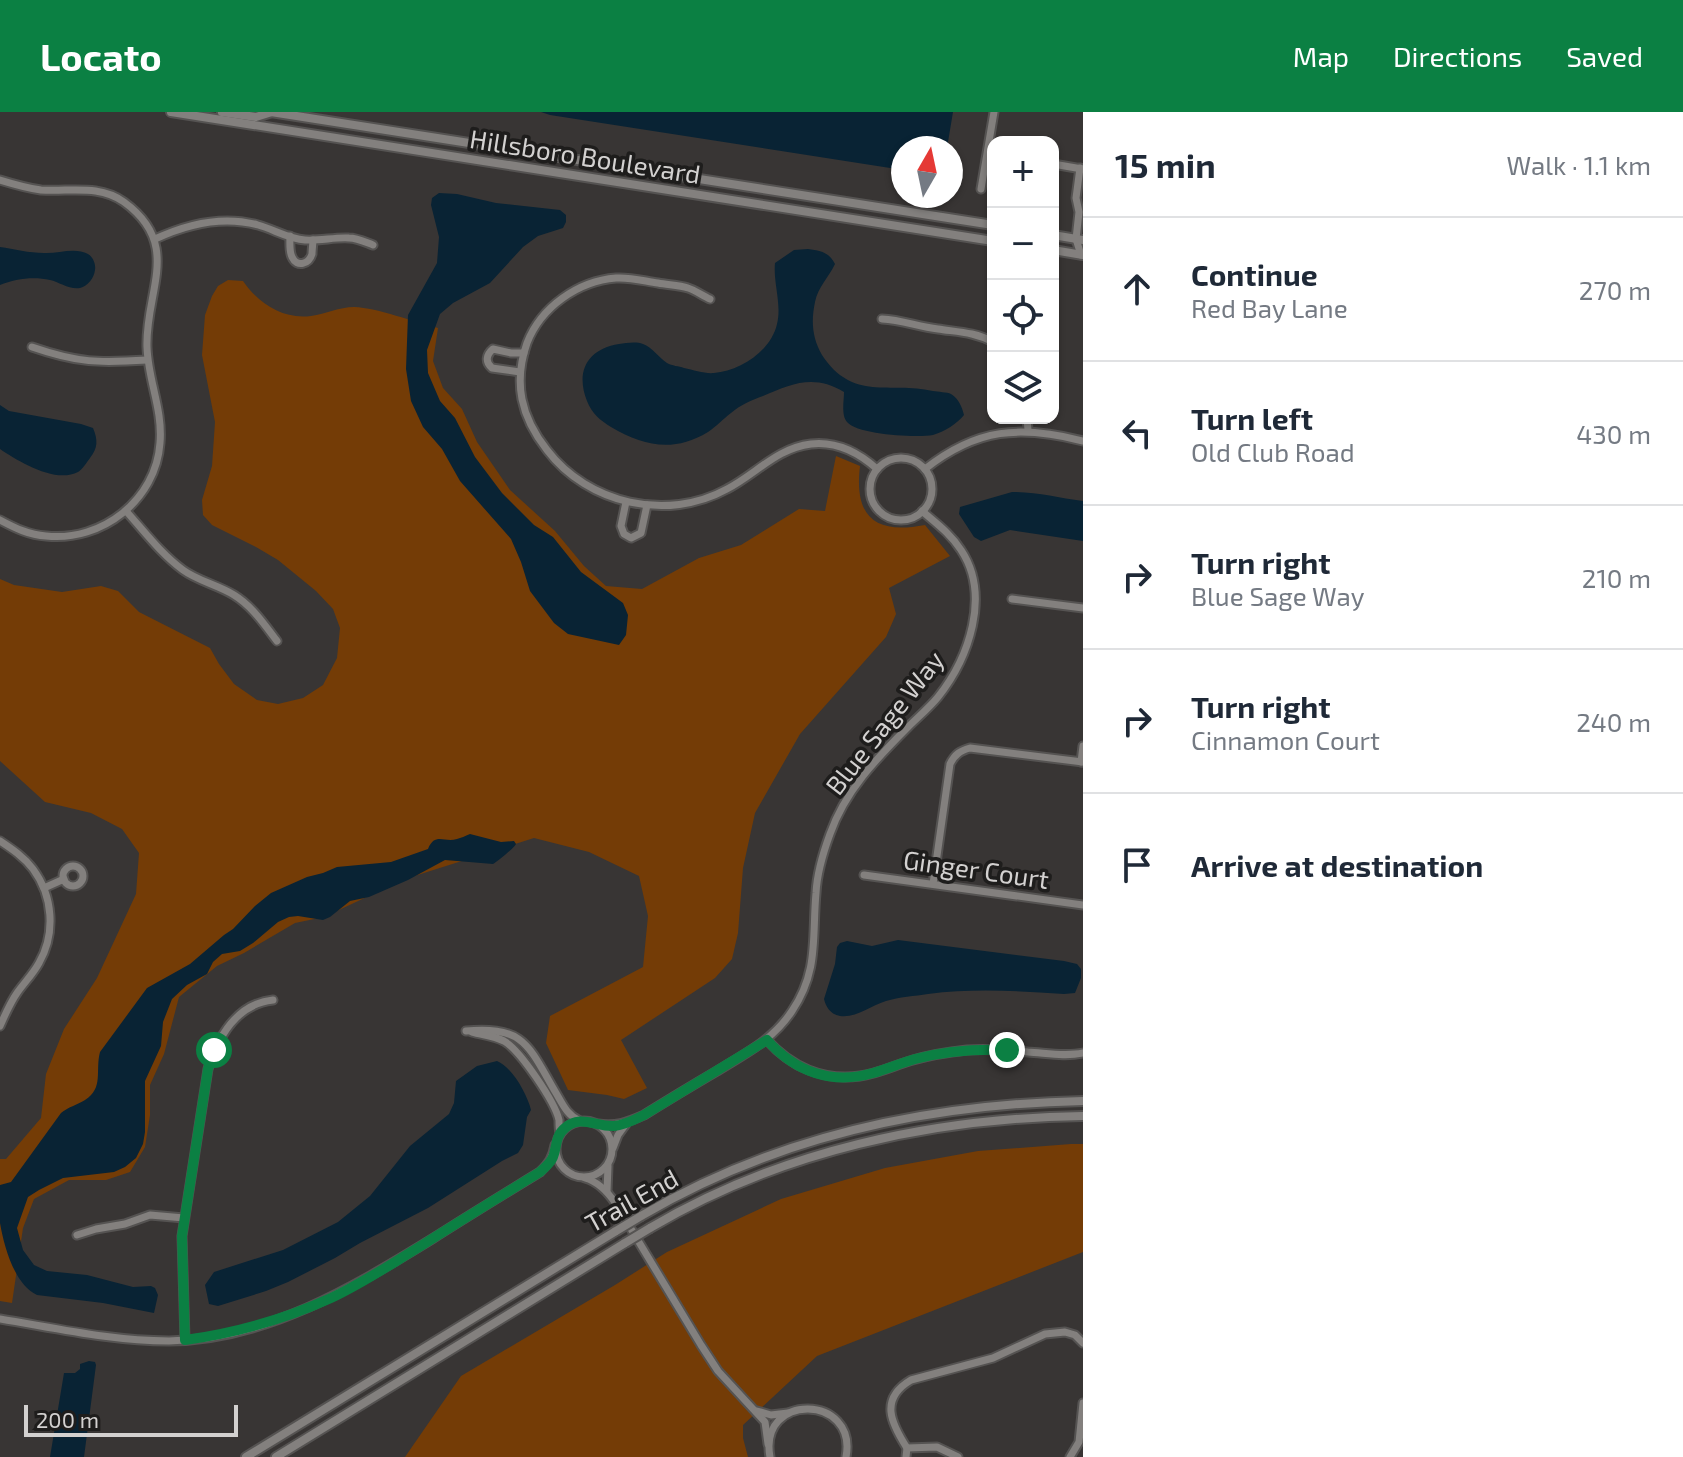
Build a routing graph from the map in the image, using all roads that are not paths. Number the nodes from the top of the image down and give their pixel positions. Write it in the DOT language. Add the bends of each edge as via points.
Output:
graph roads {
  1 [pos="171,112"];
  2 [pos="222,112"];
  3 [pos="271,112"];
  4 [pos="994,112"];
  5 [pos="203,114"];
  6 [pos="992,136"];
  7 [pos="987,165"];
  8 [pos="1059,165"];
  9 [pos="1081,168"];
  10 [pos="0,180"];
  11 [pos="1080,188"];
  12 [pos="981,189"];
  13 [pos="987,224"];
  14 [pos="290,236"];
  15 [pos="1059,236"];
  16 [pos="155,239"];
  17 [pos="1079,239"];
  18 [pos="313,240"];
  19 [pos="987,240"];
  20 [pos="373,245"];
  21 [pos="1059,251"];
  22 [pos="1082,254"];
  23 [pos="710,299"];
  24 [pos="882,319"];
  25 [pos="987,339"];
  26 [pos="32,347"];
  27 [pos="524,353"];
  28 [pos="147,360"];
  29 [pos="520,372"];
  30 [pos="1028,424"];
  31 [pos="1028,430"];
  32 [pos="1083,441"];
  33 [pos="877,469"];
  34 [pos="925,469"];
  35 [pos="626,502"];
  36 [pos="647,505"];
  37 [pos="126,511"];
  38 [pos="922,511"];
  39 [pos="0,520"];
  40 [pos="1012,599"];
  41 [pos="1083,608"];
  42 [pos="277,641"];
  43 [pos="1083,746"];
  44 [pos="1082,762"];
  45 [pos="0,841"];
  46 [pos="864,875"];
  47 [pos="64,879"];
  48 [pos="933,884"];
  49 [pos="44,888"];
  50 [pos="1083,905"];
  51 [pos="273,1000"];
  52 [pos="0,1026"];
  53 [pos="767,1040"];
  54 [pos="1083,1053"];
  55 [pos="1083,1101"];
  56 [pos="1083,1116"];
  57 [pos="580,1121"];
  58 [pos="628,1123"];
  59 [pos="598,1124"];
  60 [pos="560,1134"];
  61 [pos="555,1145"];
  62 [pos="612,1152"];
  63 [pos="608,1165"];
  64 [pos="540,1172"];
  65 [pos="567,1173"];
  66 [pos="585,1178"];
  67 [pos="607,1191"];
  68 [pos="184,1218"];
  69 [pos="77,1235"];
  70 [pos="0,1319"];
  71 [pos="185,1340"];
  72 [pos="1083,1343"];
  73 [pos="1083,1403"];
  74 [pos="755,1410"];
  75 [pos="788,1413"];
  76 [pos="768,1444"];
  77 [pos="906,1452"];
  78 [pos="848,1455"];
  79 [pos="246,1457"];
  80 [pos="276,1457"];
  81 [pos="770,1457"];
  82 [pos="958,1457"];
  83 [pos="1070,1457"];
  1 -- 5 [label="street, Hillsboro Boulevard"];
  2 -- 3 [label="street, Hillsboro Boulevard" via="256,117"];
  3 -- 13 [label="street, Hillsboro Boulevard"];
  4 -- 6 [label="street"];
  5 -- 19 [label="street, Hillsboro Boulevard"];
  7 -- 12 [label="street"];
  8 -- 9 [label="street"];
  9 -- 11 [label="street"];
  10 -- 16 [label="street" via="41,190 87,189 112,196 135,212"];
  11 -- 17 [label="street"];
  14 -- 16 [label="street" via="254,224 220,221 189,225"];
  14 -- 18 [label="street"];
  14 -- 18 [label="street" via="296,263 311,258"];
  15 -- 17 [label="street"];
  16 -- 28 [label="street" via="157,277 147,323"];
  17 -- 22 [label="street"];
  18 -- 20 [label="street" via="351,237"];
  21 -- 22 [label="street"];
  23 -- 27 [label="street" via="689,288 631,278 595,282 577,288 549,310"];
  24 -- 25 [label="street"];
  26 -- 28 [label="street" via="90,362"];
  27 -- 29 [label="street"];
  27 -- 29 [label="street" via="493,349 487,357 492,368"];
  28 -- 37 [label="street" via="160,416 160,445 144,490"];
  29 -- 35 [label="street" via="530,426 551,456 583,483"];
  30 -- 31 [label="street"];
  31 -- 32 [label="street"];
  31 -- 34 [label="street" via="970,441"];
  33 -- 34 [label="street" via="898,459"];
  33 -- 36 [label="street" via="852,450 808,444 779,453 710,497"];
  33 -- 38 [label="street" via="870,490 879,511 901,520"];
  34 -- 38 [label="street" via="931,492"];
  35 -- 36 [label="street"];
  35 -- 36 [label="street" via="621,526 631,538 641,533"];
  37 -- 39 [label="street" via="100,528 61,536 18,530"];
  37 -- 42 [label="street" via="170,560 244,602"];
  38 -- 53 [label="street, Blue Sage Way" via="952,538 969,565 975,599 970,635 946,686 875,760 839,814 818,874 809,976 793,1010"];
  40 -- 41 [label="street"];
  43 -- 44 [label="street"];
  44 -- 48 [label="street" via="961,751 950,764"];
  45 -- 49 [label="street" via="22,857"];
  46 -- 48 [label="street, Ginger Court"];
  47 -- 49 [label="street"];
  48 -- 50 [label="street, Ginger Court"];
  49 -- 52 [label="street" via="50,914 46,946"];
  51 -- 68 [label="street" via="242,1012 214,1050"];
  53 -- 54 [label="street" via="794,1064 842,1077 965,1050"];
  53 -- 58 [label="street, Blue Sage Way"];
  55 -- 79 [label="street, Trail End, bridge" via="986,1106 903,1118 760,1159 641,1216"];
  56 -- 80 [label="street, Trail End, bridge" via="988,1121 874,1141 766,1172 716,1193"];
  57 -- 59 [label="street"];
  57 -- 60 [label="street"];
  57 -- 60 [label="street" via="568,1114 517,1037 489,1029 466,1031 497,1038 516,1050 555,1110"];
  58 -- 59 [label="street, Blue Sage Way"];
  58 -- 62 [label="street"];
  59 -- 62 [label="street" via="610,1139"];
  60 -- 61 [label="street"];
  61 -- 64 [label="street"];
  61 -- 65 [label="street"];
  62 -- 63 [label="street"];
  63 -- 66 [label="street"];
  63 -- 67 [label="street"];
  64 -- 65 [label="street"];
  64 -- 71 [label="street" via="332,1297 250,1327"];
  65 -- 66 [label="street"];
  66 -- 67 [label="street"];
  67 -- 74 [label="street" via="718,1371"];
  68 -- 69 [label="street" via="150,1215"];
  68 -- 71 [label="street"];
  70 -- 71 [label="street" via="94,1335"];
  72 -- 77 [label="street" via="1065,1332 1045,1334 993,1358 901,1386 890,1413"];
  73 -- 83 [label="street" via="1079,1442"];
  74 -- 75 [label="street"];
  74 -- 76 [label="street" via="765,1422"];
  75 -- 76 [label="street" via="777,1422"];
  75 -- 78 [label="street" via="806,1408 829,1415 842,1429"];
  76 -- 81 [label="street"];
  77 -- 82 [label="street" via="937,1447"];
}
